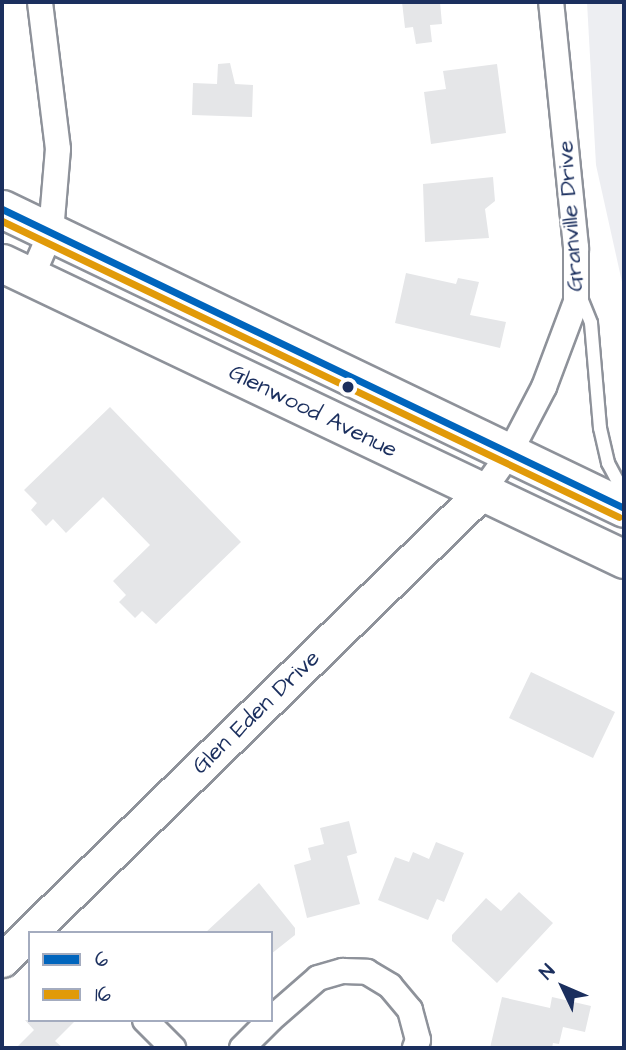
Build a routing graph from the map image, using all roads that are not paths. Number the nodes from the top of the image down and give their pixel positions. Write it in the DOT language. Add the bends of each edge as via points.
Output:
graph roads {
  1 [pos="40,2"];
  2 [pos="551,2"];
  3 [pos="2,209"];
  4 [pos="51,232"];
  5 [pos="17,269"];
  6 [pos="577,288"];
  7 [pos="509,454"];
  8 [pos="482,492"];
  9 [pos="624,493"];
  10 [pos="624,508"];
  11 [pos="624,559"];
  12 [pos="49,926"];
  13 [pos="28,941"];
  14 [pos="2,960"];
  15 [pos="273,1018"];
  16 [pos="147,1022"];
  17 [pos="269,1022"];
  18 [pos="173,1048"];
  19 [pos="242,1048"];
  20 [pos="415,1048"];
  1 -- 4 [label="street" via="58,149"];
  2 -- 6 [label="street, Granville Drive"];
  3 -- 4 [label="main road, Glenwood Avenue"];
  4 -- 5 [label="street"];
  4 -- 7 [label="main road, Glenwood Avenue"];
  5 -- 8 [label="main road, Glenwood Avenue"];
  6 -- 7 [label="street, Granville Drive" via="570,327"];
  6 -- 9 [label="lane" via="591,323 608,463"];
  7 -- 8 [label="street, Granville Drive"];
  7 -- 10 [label="main road, Glenwood Avenue"];
  8 -- 11 [label="main road, Glenwood Avenue"];
  8 -- 12 [label="main road, Glen Eden Drive"];
  13 -- 14 [label="main road, Glen Eden Drive"];
  15 -- 20 [label="street" via="318,978 343,971 367,972 390,986 410,1010 418,1040"];
  16 -- 18 [label="street"];
  17 -- 19 [label="street"];
}
